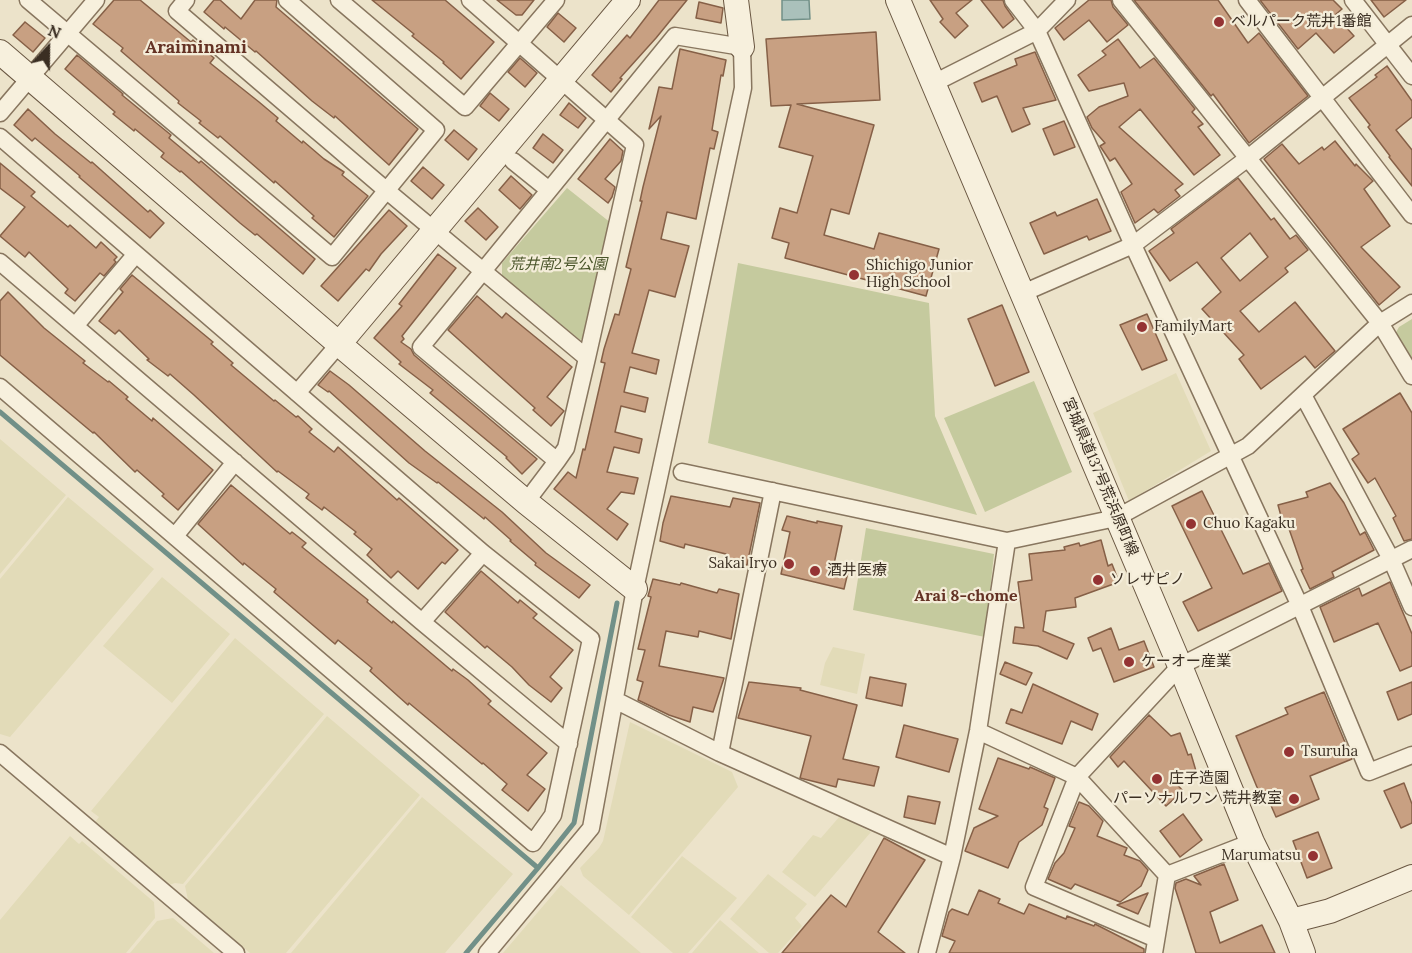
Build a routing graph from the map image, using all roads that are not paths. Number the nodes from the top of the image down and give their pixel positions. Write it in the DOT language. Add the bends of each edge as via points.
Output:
graph roads {
  1 [pos="28,0"];
  2 [pos="96,0"];
  3 [pos="287,0"];
  4 [pos="339,0"];
  5 [pos="470,0"];
  6 [pos="556,0"];
  7 [pos="628,0"];
  8 [pos="736,0"];
  9 [pos="898,0"];
  10 [pos="1013,0"];
  11 [pos="1067,0"];
  12 [pos="1121,0"];
  13 [pos="1246,0"];
  14 [pos="1353,0"];
  15 [pos="176,4"];
  16 [pos="1412,25"];
  17 [pos="1037,31"];
  18 [pos="67,34"];
  19 [pos="520,43"];
  20 [pos="1388,45"];
  21 [pos="742,47"];
  22 [pos="0,52"];
  23 [pos="1412,76"];
  24 [pos="30,77"];
  25 [pos="562,80"];
  26 [pos="934,83"];
  27 [pos="1322,99"];
  28 [pos="0,113"];
  29 [pos="606,120"];
  30 [pos="0,137"];
  31 [pos="1248,158"];
  32 [pos="513,161"];
  33 [pos="386,190"];
  34 [pos="549,190"];
  35 [pos="1412,215"];
  36 [pos="434,230"];
  37 [pos="1133,245"];
  38 [pos="136,254"];
  39 [pos="0,262"];
  40 [pos="482,271"];
  41 [pos="1023,293"];
  42 [pos="1412,303"];
  43 [pos="1380,323"];
  44 [pos="75,326"];
  45 [pos="339,344"];
  46 [pos="587,358"];
  47 [pos="1412,376"];
  48 [pos="0,387"];
  49 [pos="297,393"];
  50 [pos="1303,395"];
  51 [pos="1230,456"];
  52 [pos="557,461"];
  53 [pos="235,462"];
  54 [pos="682,472"];
  55 [pos="773,491"];
  56 [pos="526,502"];
  57 [pos="1116,518"];
  58 [pos="175,536"];
  59 [pos="1007,541"];
  60 [pos="1412,549"];
  61 [pos="483,553"];
  62 [pos="1391,559"];
  63 [pos="635,589"];
  64 [pos="1300,606"];
  65 [pos="1412,607"];
  66 [pos="422,622"];
  67 [pos="1180,666"];
  68 [pos="615,700"];
  69 [pos="978,731"];
  70 [pos="569,744"];
  71 [pos="0,753"];
  72 [pos="720,753"];
  73 [pos="1412,755"];
  74 [pos="1077,777"];
  75 [pos="1252,842"];
  76 [pos="952,857"];
  77 [pos="1167,875"];
  78 [pos="1412,878"];
  79 [pos="1291,921"];
  80 [pos="1156,946"];
  81 [pos="236,953"];
  82 [pos="487,953"];
  83 [pos="927,953"];
  84 [pos="1303,953"];
  1 -- 18 [label="street"];
  2 -- 18 [label="street"];
  3 -- 33 [label="street" via="436,130"];
  4 -- 19 [label="street" via="465,107"];
  5 -- 19 [label="street"];
  6 -- 19 [label="street"];
  7 -- 25 [label="street"];
  8 -- 21 [label="street"];
  9 -- 26 [label="street, 宮城県道137号荒浜原町線"];
  10 -- 17 [label="street"];
  11 -- 17 [label="street"];
  12 -- 31 [label="street"];
  13 -- 27 [label="street"];
  14 -- 20 [label="street"];
  15 -- 33 [label="street"];
  16 -- 20 [label="street"];
  17 -- 26 [label="street"];
  17 -- 37 [label="street"];
  18 -- 24 [label="street"];
  18 -- 33 [label="street" via="332,257"];
  19 -- 25 [label="street"];
  20 -- 23 [label="street"];
  20 -- 27 [label="street"];
  21 -- 29 [label="street" via="675,36"];
  21 -- 63 [label="street" via="743,88"];
  22 -- 24 [label="street"];
  24 -- 28 [label="street"];
  24 -- 45 [label="street"];
  25 -- 29 [label="street"];
  25 -- 36 [label="street"];
  26 -- 41 [label="street, 宮城県道137号荒浜原町線"];
  27 -- 31 [label="street"];
  27 -- 35 [label="street"];
  29 -- 34 [label="street"];
  29 -- 46 [label="street" via="635,145"];
  30 -- 38 [label="street"];
  31 -- 37 [label="street"];
  31 -- 43 [label="street"];
  32 -- 34 [label="street"];
  33 -- 36 [label="street"];
  34 -- 40 [label="street"];
  36 -- 40 [label="street"];
  36 -- 45 [label="street"];
  37 -- 41 [label="street"];
  37 -- 51 [label="street"];
  38 -- 44 [label="street"];
  38 -- 49 [label="street"];
  39 -- 44 [label="street"];
  40 -- 46 [label="street"];
  40 -- 52 [label="street" via="420,347"];
  41 -- 57 [label="street, 宮城県道137号荒浜原町線"];
  42 -- 43 [label="street"];
  43 -- 47 [label="street"];
  43 -- 50 [label="street"];
  44 -- 53 [label="street"];
  45 -- 49 [label="street"];
  45 -- 56 [label="street"];
  46 -- 52 [label="street" via="566,448"];
  48 -- 58 [label="street"];
  49 -- 61 [label="street"];
  50 -- 51 [label="street" via="1248,446"];
  50 -- 62 [label="street"];
  51 -- 57 [label="street"];
  51 -- 64 [label="street"];
  52 -- 56 [label="street"];
  53 -- 58 [label="street"];
  53 -- 66 [label="street"];
  54 -- 55 [label="street"];
  55 -- 59 [label="street"];
  55 -- 72 [label="street"];
  56 -- 63 [label="street"];
  57 -- 59 [label="street"];
  57 -- 67 [label="street, 宮城県道137号荒浜原町線"];
  58 -- 70 [label="street" via="533,843 554,815"];
  59 -- 69 [label="street"];
  60 -- 62 [label="street"];
  61 -- 66 [label="street"];
  61 -- 70 [label="street" via="591,639"];
  62 -- 64 [label="street"];
  62 -- 65 [label="street"];
  63 -- 68 [label="street"];
  64 -- 67 [label="street"];
  64 -- 73 [label="street" via="1369,772"];
  66 -- 70 [label="street"];
  67 -- 74 [label="street"];
  67 -- 75 [label="street, 宮城県道137号荒浜原町線"];
  68 -- 72 [label="street"];
  68 -- 82 [label="street" via="591,828"];
  69 -- 74 [label="street"];
  69 -- 76 [label="street"];
  71 -- 81 [label="street"];
  72 -- 76 [label="street"];
  74 -- 77 [label="street"];
  74 -- 80 [label="street" via="1034,887"];
  75 -- 77 [label="street"];
  75 -- 79 [label="street, 宮城県道137号荒浜原町線"];
  76 -- 83 [label="street"];
  77 -- 80 [label="street"];
  78 -- 79 [label="street" via="1330,911"];
  79 -- 84 [label="street, 宮城県道137号荒浜原町線"];
}
